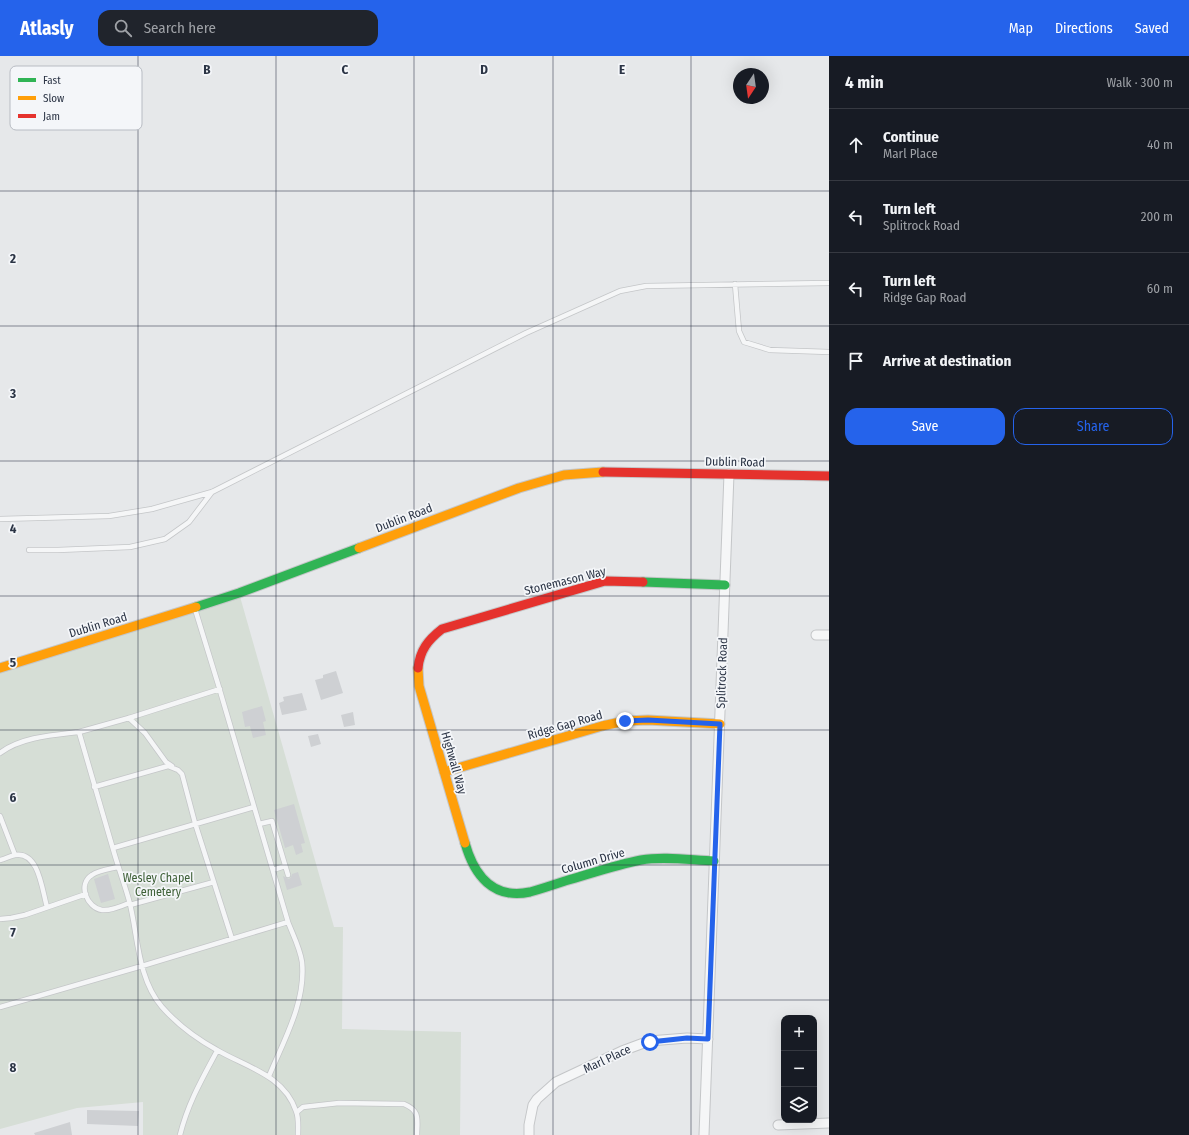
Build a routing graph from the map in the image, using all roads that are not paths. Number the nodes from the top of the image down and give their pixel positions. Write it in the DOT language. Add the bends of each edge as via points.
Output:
graph roads {
  1 [pos="829,283"];
  2 [pos="735,284"];
  3 [pos="829,352"];
  4 [pos="729,474"];
  5 [pos="829,476"];
  6 [pos="212,492"];
  7 [pos="0,519"];
  8 [pos="29,550"];
  9 [pos="725,585"];
  10 [pos="194,608"];
  11 [pos="816,635"];
  12 [pos="829,635"];
  13 [pos="423,649"];
  14 [pos="0,668"];
  15 [pos="220,689"];
  16 [pos="129,718"];
  17 [pos="720,724"];
  18 [pos="79,732"];
  19 [pos="0,753"];
  20 [pos="173,767"];
  21 [pos="444,772"];
  22 [pos="94,787"];
  23 [pos="254,807"];
  24 [pos="0,816"];
  25 [pos="195,823"];
  26 [pos="260,824"];
  27 [pos="113,848"];
  28 [pos="15,855"];
  29 [pos="0,860"];
  30 [pos="714,861"];
  31 [pos="285,866"];
  32 [pos="118,867"];
  33 [pos="273,870"];
  34 [pos="288,875"];
  35 [pos="482,880"];
  36 [pos="214,882"];
  37 [pos="86,894"];
  38 [pos="130,904"];
  39 [pos="47,907"];
  40 [pos="0,919"];
  41 [pos="288,922"];
  42 [pos="232,939"];
  43 [pos="142,966"];
  44 [pos="0,1007"];
  45 [pos="708,1039"];
  46 [pos="217,1051"];
  47 [pos="268,1076"];
  48 [pos="297,1112"];
  49 [pos="829,1123"];
  50 [pos="778,1125"];
  51 [pos="180,1135"];
  52 [pos="298,1135"];
  53 [pos="417,1135"];
  54 [pos="529,1135"];
  55 [pos="704,1135"];
  1 -- 2 [label="lane"];
  2 -- 3 [label="lane" via="739,331 744,342 770,350"];
  2 -- 6 [label="lane" via="646,286 620,291 526,333"];
  4 -- 5 [label="street, Dublin Road"];
  4 -- 9 [label="street, Splitrock Road"];
  4 -- 10 [label="street, Dublin Road" via="612,472 564,475 520,488 239,594"];
  6 -- 7 [label="lane" via="152,509 109,516"];
  6 -- 8 [label="lane" via="189,522 165,539 130,547"];
  9 -- 13 [label="street, Stonemason Way" via="605,581 442,629"];
  9 -- 17 [label="street, Splitrock Road"];
  10 -- 14 [label="street, Dublin Road"];
  10 -- 15 [label="lane"];
  11 -- 12 [label="street"];
  13 -- 21 [label="street, Highwall Way" via="418,667 419,686"];
  15 -- 16 [label="lane"];
  15 -- 23 [label="lane"];
  16 -- 18 [label="lane"];
  16 -- 20 [label="lane"];
  17 -- 21 [label="street, Ridge Gap Road" via="625,721"];
  17 -- 30 [label="street, Splitrock Road"];
  18 -- 19 [label="lane" via="26,741"];
  18 -- 22 [label="lane"];
  20 -- 22 [label="lane" via="168,766"];
  20 -- 25 [label="lane" via="182,774"];
  21 -- 35 [label="street, Highwall Way" via="469,859"];
  22 -- 27 [label="lane"];
  23 -- 25 [label="lane"];
  23 -- 26 [label="lane"];
  24 -- 28 [label="lane"];
  25 -- 27 [label="lane"];
  25 -- 36 [label="lane"];
  26 -- 31 [label="lane" via="272,821"];
  26 -- 33 [label="lane"];
  27 -- 32 [label="lane"];
  28 -- 29 [label="lane"];
  28 -- 39 [label="lane" via="26,856 34,862"];
  30 -- 35 [label="street, Column Drive" via="643,860 517,894 493,888"];
  30 -- 45 [label="street, Splitrock Road"];
  31 -- 33 [label="lane"];
  31 -- 34 [label="lane"];
  32 -- 37 [label="lane" via="91,875 85,882"];
  32 -- 38 [label="lane"];
  33 -- 41 [label="lane"];
  36 -- 38 [label="lane"];
  36 -- 42 [label="lane"];
  37 -- 38 [label="lane" via="88,902 103,910"];
  37 -- 39 [label="lane"];
  38 -- 43 [label="lane"];
  39 -- 40 [label="lane"];
  41 -- 42 [label="lane"];
  41 -- 47 [label="lane" via="302,962 300,992 293,1017"];
  42 -- 43 [label="lane"];
  43 -- 44 [label="lane"];
  43 -- 46 [label="lane" via="150,990 161,1006 192,1034"];
  45 -- 54 [label="street, Marl Place" via="666,1039 634,1046 556,1082 533,1105"];
  45 -- 55 [label="street, Splitrock Road"];
  46 -- 47 [label="lane"];
  46 -- 51 [label="lane" via="189,1105"];
  47 -- 48 [label="lane" via="286,1093"];
  48 -- 52 [label="lane"];
  48 -- 53 [label="lane" via="303,1107 339,1103 404,1104 415,1111"];
  49 -- 50 [label="street"];
}
